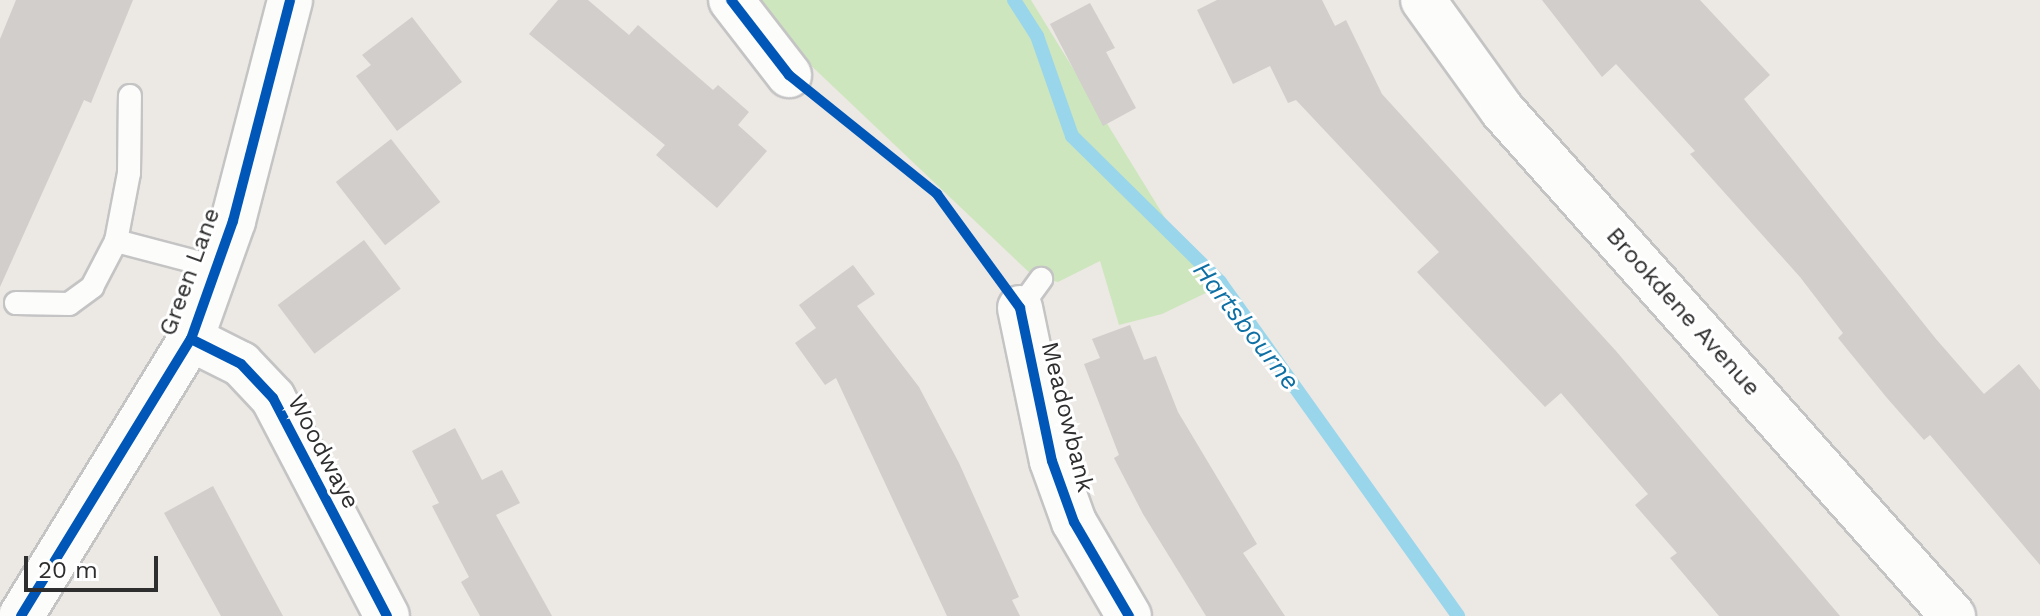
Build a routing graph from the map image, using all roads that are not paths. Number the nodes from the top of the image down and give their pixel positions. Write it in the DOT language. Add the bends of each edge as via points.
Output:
graph roads {
  1 [pos="290,0"];
  2 [pos="731,0"];
  3 [pos="1423,0"];
  4 [pos="789,75"];
  5 [pos="130,96"];
  6 [pos="116,241"];
  7 [pos="219,268"];
  8 [pos="1031,294"];
  9 [pos="16,303"];
  10 [pos="191,339"];
  11 [pos="21,616"];
  12 [pos="387,616"];
  13 [pos="1129,616"];
  14 [pos="1953,616"];
  1 -- 7 [label="street, Green Lane"];
  2 -- 4 [label="street"];
  3 -- 14 [label="street, Brookdene Avenue" via="1502,110"];
  5 -- 6 [label="lane" via="129,173"];
  6 -- 7 [label="lane"];
  6 -- 9 [label="lane" via="92,287 69,304"];
  7 -- 10 [label="street, Green Lane"];
  8 -- 13 [label="street, Meadowbank" via="1052,461 1074,522"];
  10 -- 11 [label="street, Green Lane"];
  10 -- 12 [label="street, Woodwaye" via="241,364 273,398"];
}
